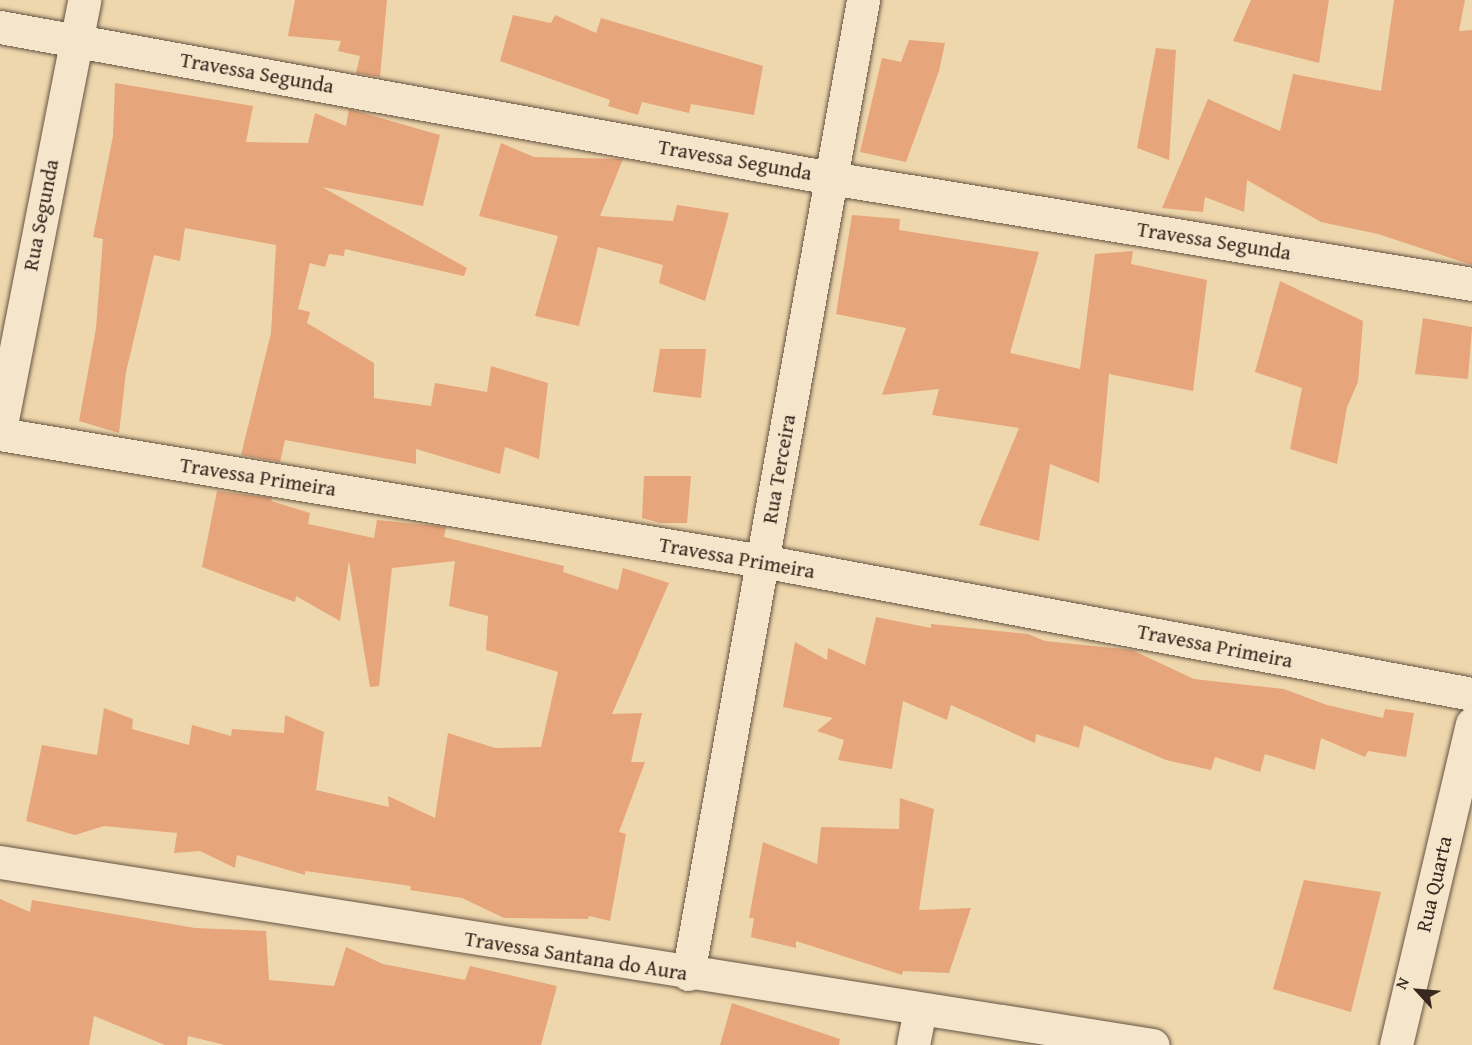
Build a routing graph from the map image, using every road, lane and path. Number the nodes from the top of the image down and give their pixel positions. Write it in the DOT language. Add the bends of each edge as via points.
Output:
graph roads {
  1 [pos="84,0"];
  2 [pos="863,0"];
  3 [pos="0,27"];
  4 [pos="75,40"];
  5 [pos="831,178"];
  6 [pos="1472,284"];
  7 [pos="0,430"];
  8 [pos="0,434"];
  9 [pos="762,561"];
  10 [pos="1472,694"];
  11 [pos="1472,724"];
  12 [pos="0,862"];
  13 [pos="688,974"];
  14 [pos="920,1010"];
  15 [pos="913,1045"];
  16 [pos="1153,1045"];
  17 [pos="1396,1045"];
  1 -- 4 [label="street, Rua Segunda"];
  2 -- 5 [label="street, Rua Terceira"];
  3 -- 4 [label="street, Travessa Segunda"];
  4 -- 5 [label="street, Travessa Segunda"];
  4 -- 7 [label="street, Rua Segunda"];
  5 -- 6 [label="street, Travessa Segunda"];
  5 -- 9 [label="street, Rua Terceira"];
  8 -- 9 [label="street, Travessa Primeira"];
  9 -- 10 [label="street, Travessa Primeira"];
  9 -- 13 [label="street, Rua Terceira"];
  11 -- 17 [label="street, Rua Quarta"];
  12 -- 13 [label="street, Travessa Santana do Aura"];
  13 -- 14 [label="street, Travessa Santana do Aura"];
  14 -- 15 [label="street"];
  14 -- 16 [label="street, Travessa Santana do Aura"];
}
